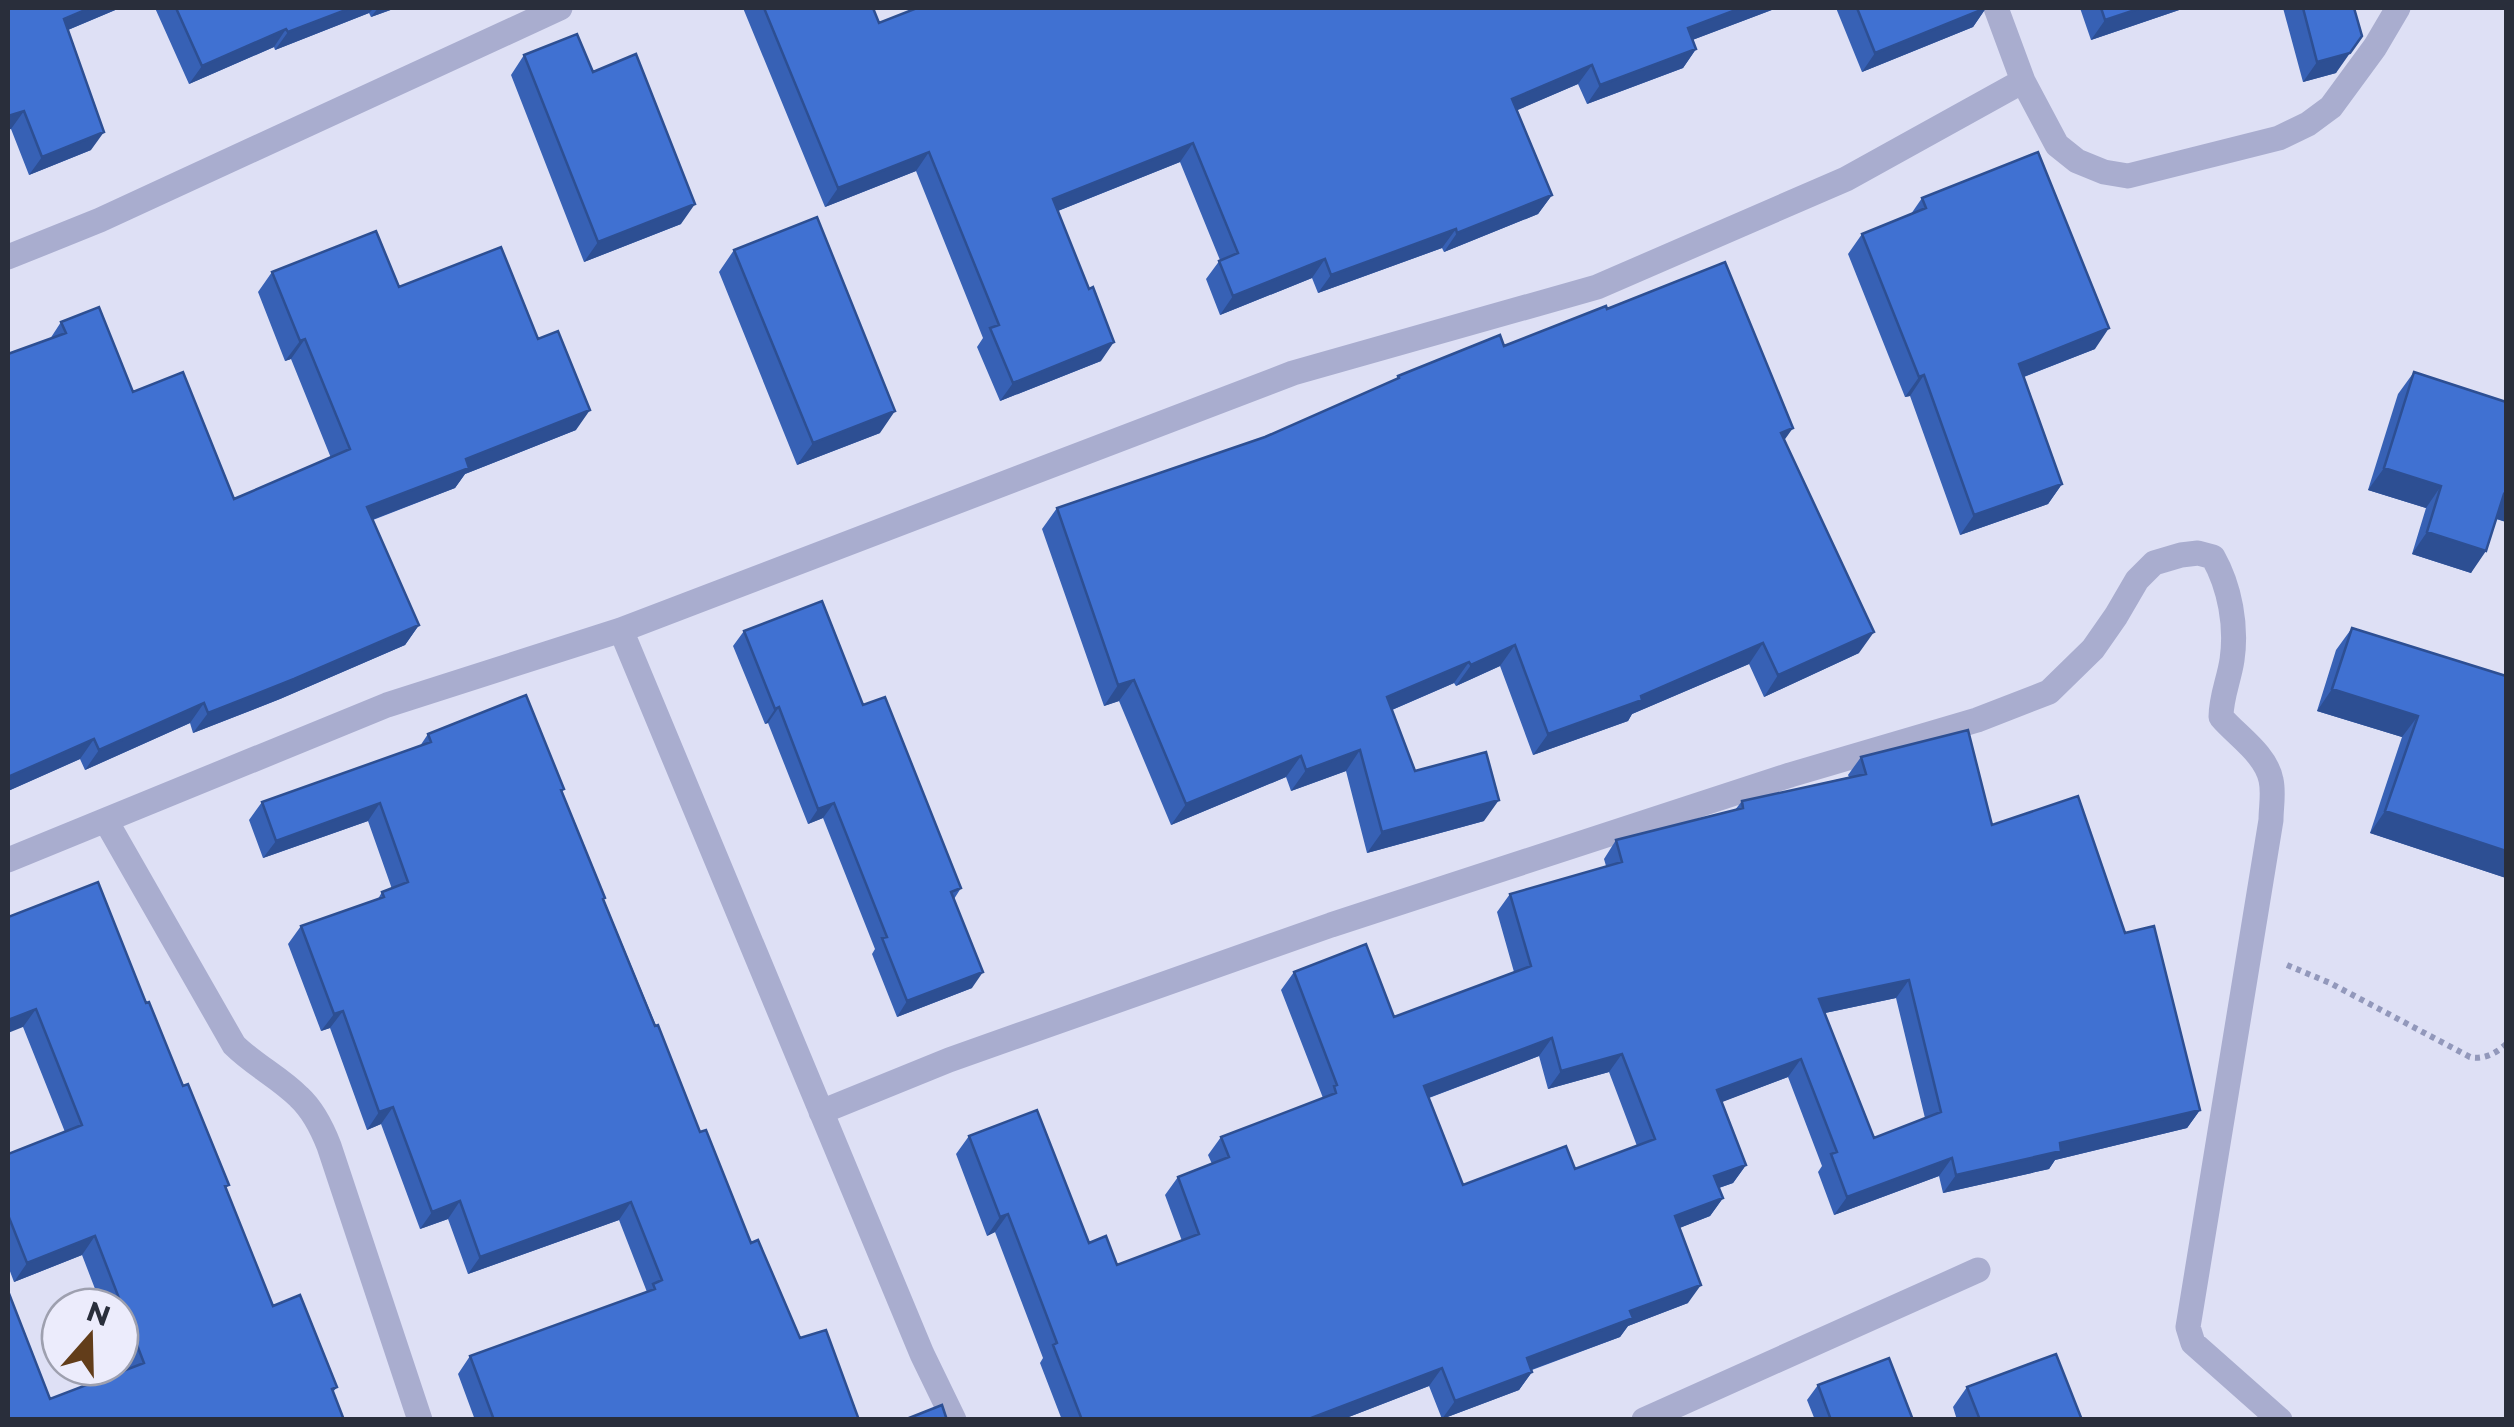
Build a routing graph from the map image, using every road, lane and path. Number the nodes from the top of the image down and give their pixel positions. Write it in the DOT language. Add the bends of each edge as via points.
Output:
graph roads {
  1 [pos="559,8"];
  2 [pos="1996,8"];
  3 [pos="2398,8"];
  4 [pos="2023,81"];
  5 [pos="8,257"];
  6 [pos="621,630"];
  7 [pos="106,821"];
  8 [pos="8,860"];
  9 [pos="2249,950"];
  10 [pos="2506,1044"];
  11 [pos="822,1112"];
  12 [pos="1978,1270"];
  13 [pos="420,1420"];
  14 [pos="954,1420"];
  15 [pos="1644,1420"];
  16 [pos="2280,1420"];
  1 -- 5 [label="street"];
  2 -- 4 [label="street"];
  3 -- 4 [label="street" via="2332,106 2308,124 2280,138 2150,172 2128,176 2077,160 2057,145"];
  4 -- 6 [label="street" via="1846,179 1597,287 1292,373"];
  6 -- 7 [label="street" via="387,705"];
  6 -- 11 [label="street"];
  7 -- 8 [label="street"];
  7 -- 13 [label="street" via="234,1045 299,1097 321,1125"];
  9 -- 10 [label="path" via="2330,983 2470,1057 2498,1053"];
  9 -- 11 [label="street" via="2270,820 2270,774 2222,717 2233,656 2230,603 2213,557 2198,553 2154,563 2093,649 2049,692 1331,925"];
  9 -- 16 [label="street" via="2188,1328 2193,1343"];
  11 -- 14 [label="street"];
  12 -- 15 [label="street"];
}
